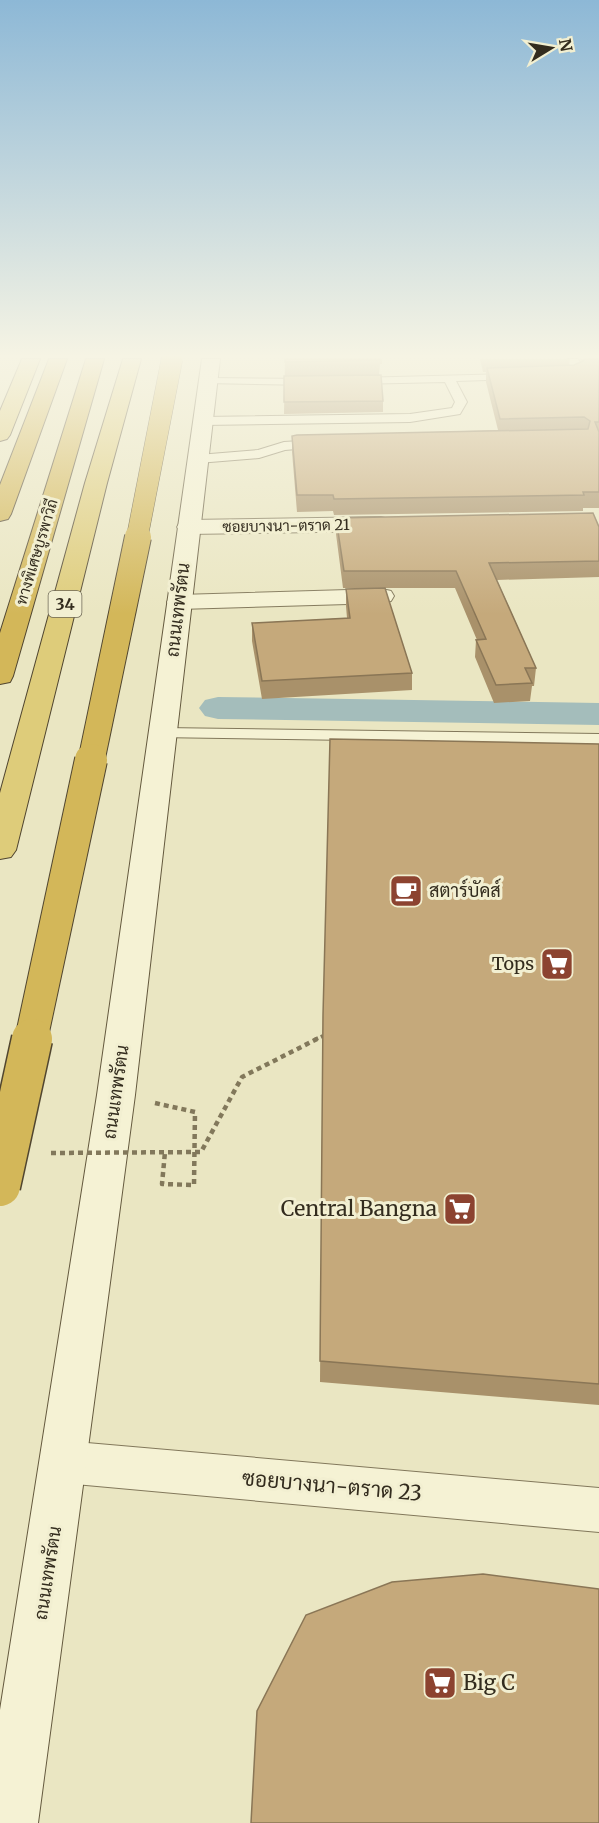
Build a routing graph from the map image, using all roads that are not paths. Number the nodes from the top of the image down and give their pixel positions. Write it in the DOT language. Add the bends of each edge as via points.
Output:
graph roads {
  1 [pos="26,444"];
  2 [pos="70,444"];
  3 [pos="107,444"];
  4 [pos="156,444"];
  5 [pos="200,444"];
  6 [pos="297,444"];
  7 [pos="198,459"];
  8 [pos="0,514"];
  9 [pos="400,524"];
  10 [pos="189,527"];
  11 [pos="382,596"];
  12 [pos="179,602"];
  13 [pos="0,676"];
  14 [pos="163,733"];
  15 [pos="599,739"];
  16 [pos="0,850"];
  17 [pos="0,1186"];
  18 [pos="64,1462"];
  19 [pos="599,1509"];
  20 [pos="10,1823"];
  1 -- 8 [label="highway"];
  2 -- 13 [label="highway, ทางพิเศษบูรพาวิถี"];
  3 -- 16 [label="highway, 34"];
  4 -- 17 [label="highway, bridge"];
  5 -- 7 [label="main road, ถนนเทพรัตน"];
  6 -- 7 [label="lane" via="259,454"];
  7 -- 10 [label="main road, ถนนเทพรัตน"];
  9 -- 10 [label="main road, ซอยบางนา-ตราด 21"];
  10 -- 12 [label="main road, ถนนเทพรัตน"];
  11 -- 12 [label="main road"];
  12 -- 14 [label="main road, ถนนเทพรัตน"];
  14 -- 15 [label="lane"];
  14 -- 18 [label="main road, ถนนเทพรัตน"];
  18 -- 19 [label="main road, ซอยบางนา-ตราด 23"];
  18 -- 20 [label="main road, ถนนเทพรัตน"];
}
